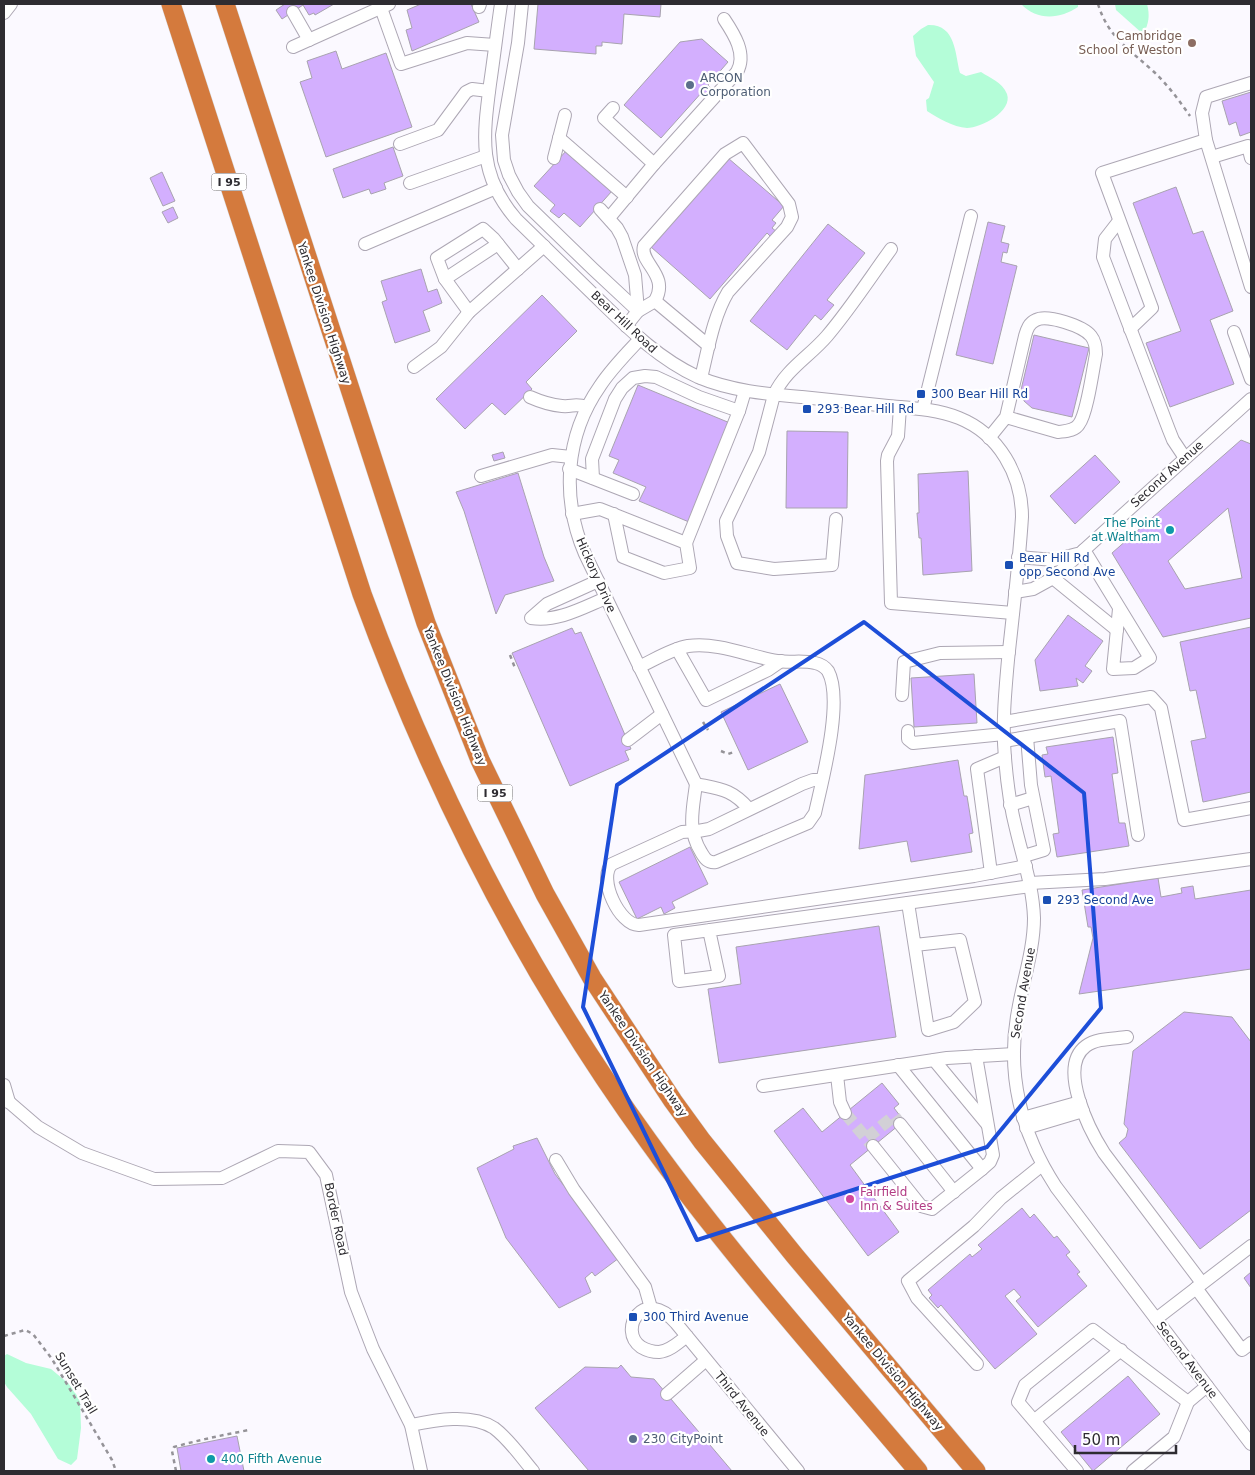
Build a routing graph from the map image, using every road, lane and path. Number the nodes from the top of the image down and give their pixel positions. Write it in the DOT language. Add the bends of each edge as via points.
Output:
graph roads {
  1 [pos="11,4"];
  2 [pos="171,4"];
  3 [pos="225,4"];
  4 [pos="501,4"];
  5 [pos="522,4"];
  6 [pos="1098,4"];
  7 [pos="385,6"];
  8 [pos="293,12"];
  9 [pos="4,13"];
  10 [pos="724,19"];
  11 [pos="309,40"];
  12 [pos="495,45"];
  13 [pos="293,47"];
  14 [pos="493,61"];
  15 [pos="514,64"];
  16 [pos="1251,82"];
  17 [pos="489,91"];
  18 [pos="612,108"];
  19 [pos="565,115"];
  20 [pos="1190,116"];
  21 [pos="559,138"];
  22 [pos="1206,140"];
  23 [pos="400,144"];
  24 [pos="486,156"];
  25 [pos="1212,157"];
  26 [pos="554,158"];
  27 [pos="1251,158"];
  28 [pos="654,164"];
  29 [pos="410,183"];
  30 [pos="496,188"];
  31 [pos="626,197"];
  32 [pos="971,216"];
  33 [pos="1119,221"];
  34 [pos="365,244"];
  35 [pos="498,244"];
  36 [pos="544,246"];
  37 [pos="891,249"];
  38 [pos="518,269"];
  39 [pos="445,279"];
  40 [pos="1251,287"];
  41 [pos="654,301"];
  42 [pos="638,310"];
  43 [pos="469,312"];
  44 [pos="626,326"];
  45 [pos="1130,329"];
  46 [pos="1234,332"];
  47 [pos="640,339"];
  48 [pos="710,346"];
  49 [pos="414,367"];
  50 [pos="701,378"];
  51 [pos="1251,378"];
  52 [pos="745,390"];
  53 [pos="774,395"];
  54 [pos="530,397"];
  55 [pos="1251,399"];
  56 [pos="587,407"];
  57 [pos="900,407"];
  58 [pos="923,409"];
  59 [pos="739,411"];
  60 [pos="1006,417"];
  61 [pos="990,438"];
  62 [pos="1185,458"];
  63 [pos="570,463"];
  64 [pos="481,476"];
  65 [pos="593,478"];
  66 [pos="633,494"];
  67 [pos="572,514"];
  68 [pos="614,514"];
  69 [pos="836,519"];
  70 [pos="686,543"];
  71 [pos="1084,550"];
  72 [pos="1018,557"];
  73 [pos="1053,578"];
  74 [pos="598,581"];
  75 [pos="1015,592"];
  76 [pos="606,598"];
  77 [pos="1119,609"];
  78 [pos="1013,613"];
  79 [pos="1117,630"];
  80 [pos="677,649"];
  81 [pos="1009,652"];
  82 [pos="510,655"];
  83 [pos="781,661"];
  84 [pos="639,667"];
  85 [pos="516,668"];
  86 [pos="902,695"];
  87 [pos="662,714"];
  88 [pos="703,722"];
  89 [pos="708,730"];
  90 [pos="908,731"];
  91 [pos="1004,732"];
  92 [pos="1027,737"];
  93 [pos="628,740"];
  94 [pos="721,751"];
  95 [pos="734,752"];
  96 [pos="1005,757"];
  97 [pos="822,780"];
  98 [pos="696,784"];
  99 [pos="1033,798"];
  100 [pos="1010,805"];
  101 [pos="1251,808"];
  102 [pos="749,809"];
  103 [pos="692,831"];
  104 [pos="1138,835"];
  105 [pos="1251,859"];
  106 [pos="1025,861"];
  107 [pos="991,873"];
  108 [pos="1030,885"];
  109 [pos="908,903"];
  110 [pos="709,930"];
  111 [pos="914,946"];
  112 [pos="1127,1037"];
  113 [pos="1014,1054"];
  114 [pos="976,1056"];
  115 [pos="934,1060"];
  116 [pos="898,1066"];
  117 [pos="837,1075"];
  118 [pos="4,1085"];
  119 [pos="763,1086"];
  120 [pos="7,1102"];
  121 [pos="1081,1107"];
  122 [pos="845,1113"];
  123 [pos="1024,1123"];
  124 [pos="900,1124"];
  125 [pos="989,1126"];
  126 [pos="873,1146"];
  127 [pos="556,1160"];
  128 [pos="1042,1166"];
  129 [pos="982,1169"];
  130 [pos="954,1192"];
  131 [pos="1251,1246"];
  132 [pos="1199,1286"];
  133 [pos="651,1308"];
  134 [pos="1156,1319"];
  135 [pos="4,1336"];
  136 [pos="686,1336"];
  137 [pos="1251,1343"];
  138 [pos="1120,1350"];
  139 [pos="706,1360"];
  140 [pos="977,1364"];
  141 [pos="1207,1386"];
  142 [pos="667,1394"];
  143 [pos="1188,1402"];
  144 [pos="1035,1420"];
  145 [pos="410,1425"];
  146 [pos="249,1430"];
  147 [pos="1251,1444"];
  148 [pos="116,1471"];
  149 [pos="176,1471"];
  150 [pos="421,1471"];
  151 [pos="533,1471"];
  152 [pos="798,1471"];
  153 [pos="918,1471"];
  154 [pos="976,1471"];
  155 [pos="1077,1471"];
  156 [pos="1133,1471"];
  1 -- 9 [label="street"];
  2 -- 153 [label="highway, I 95" via="362,594 418,737 478,863 552,994 649,1142 732,1250"];
  3 -- 154 [label="highway, Yankee Division Highway / I 95" via="429,633 480,760 545,894 592,978 702,1141"];
  4 -- 12 [label="street, Bear Hill Road"];
  5 -- 15 [label="street"];
  6 -- 20 [label="path" via="1119,42 1154,72"];
  7 -- 11 [label="street"];
  7 -- 12 [label="street" via="401,64 466,43"];
  8 -- 11 [label="street"];
  10 -- 28 [label="street" via="740,52 740,67"];
  11 -- 13 [label="street"];
  12 -- 14 [label="street, Bear Hill Road"];
  14 -- 15 [label="street"];
  14 -- 17 [label="street, Bear Hill Road"];
  15 -- 42 [label="street" via="502,135 504,160 512,183 535,212"];
  16 -- 22 [label="street" via="1206,97 1202,113"];
  17 -- 23 [label="street" via="466,92 438,130"];
  17 -- 24 [label="street, Bear Hill Road" via="484,131"];
  18 -- 28 [label="street" via="604,118"];
  19 -- 21 [label="street"];
  21 -- 26 [label="street"];
  21 -- 31 [label="street"];
  22 -- 25 [label="street"];
  22 -- 33 [label="street" via="1102,173"];
  24 -- 29 [label="street"];
  24 -- 30 [label="street, Bear Hill Road"];
  25 -- 27 [label="street" via="1248,146"];
  25 -- 40 [label="street"];
  28 -- 31 [label="street"];
  30 -- 34 [label="street"];
  30 -- 36 [label="street, Bear Hill Road" via="511,213"];
  31 -- 42 [label="street" via="604,214 620,232 633,268"];
  32 -- 58 [label="street"];
  33 -- 45 [label="street" via="1105,239 1103,257"];
  33 -- 45 [label="street" via="1152,308"];
  35 -- 38 [label="street"];
  35 -- 39 [label="street"];
  35 -- 39 [label="street" via="483,229 436,258"];
  36 -- 38 [label="street"];
  36 -- 44 [label="street, Bear Hill Road"];
  37 -- 53 [label="street" via="828,334 786,375"];
  38 -- 43 [label="street"];
  39 -- 43 [label="street"];
  41 -- 42 [label="street"];
  41 -- 48 [label="street"];
  41 -- 48 [label="street" via="659,283 644,254 644,246 725,154 743,143 790,204 792,217 724,300"];
  42 -- 44 [label="street"];
  43 -- 49 [label="street" via="441,346"];
  44 -- 47 [label="street, Bear Hill Road"];
  45 -- 62 [label="street" via="1171,435"];
  46 -- 51 [label="street"];
  47 -- 50 [label="street, Bear Hill Road" via="664,358"];
  47 -- 56 [label="street, Hickory Drive" via="607,376"];
  48 -- 50 [label="street"];
  50 -- 52 [label="street, Bear Hill Road"];
  52 -- 53 [label="street, Bear Hill Road"];
  52 -- 59 [label="street"];
  53 -- 57 [label="street, Bear Hill Road"];
  53 -- 69 [label="street" via="759,452 726,521 727,536 737,563 774,569 832,565"];
  54 -- 56 [label="street" via="562,406 575,404"];
  55 -- 62 [label="street, Second Avenue"];
  56 -- 63 [label="street, Hickory Drive"];
  57 -- 58 [label="street, Bear Hill Road"];
  57 -- 78 [label="street" via="898,436 887,461 891,603"];
  58 -- 61 [label="street, Bear Hill Road" via="964,420"];
  59 -- 65 [label="street" via="656,377 633,378 616,399 592,459"];
  59 -- 70 [label="street"];
  60 -- 60 [label="street" via="1058,432 1079,424 1096,354 1090,336 1078,327 1052,319 1039,319 1029,325"];
  60 -- 61 [label="street"];
  61 -- 72 [label="street, Bear Hill Road" via="1007,460 1018,488 1022,510"];
  62 -- 71 [label="street, Second Avenue"];
  63 -- 64 [label="street" via="552,455"];
  63 -- 65 [label="street"];
  63 -- 67 [label="street, Hickory Drive"];
  65 -- 66 [label="street"];
  67 -- 68 [label="street" via="595,509"];
  67 -- 74 [label="street, Hickory Drive" via="581,545"];
  68 -- 70 [label="street"];
  68 -- 70 [label="street" via="623,557 664,573 690,568"];
  71 -- 72 [label="street, Second Avenue" via="1062,559"];
  71 -- 73 [label="street, Second Avenue"];
  71 -- 77 [label="street"];
  72 -- 75 [label="street, Second Avenue"];
  73 -- 75 [label="street, Second Avenue"];
  73 -- 79 [label="street"];
  74 -- 76 [label="street, Hickory Drive"];
  74 -- 76 [label="street" via="547,604 531,618 560,617"];
  75 -- 78 [label="street, Second Avenue"];
  76 -- 84 [label="street, Hickory Drive"];
  77 -- 79 [label="street"];
  77 -- 79 [label="street" via="1150,658 1134,668 1113,669"];
  78 -- 81 [label="street, Second Avenue"];
  80 -- 83 [label="street" via="696,646 726,648"];
  80 -- 83 [label="street" via="706,700"];
  80 -- 84 [label="street"];
  81 -- 86 [label="street" via="940,653 904,662"];
  81 -- 91 [label="street, Second Avenue"];
  82 -- 85 [label="path"];
  83 -- 97 [label="street" via="815,663 825,668 830,677 834,707"];
  84 -- 87 [label="street, Hickory Drive"];
  87 -- 93 [label="street"];
  87 -- 98 [label="street, Hickory Drive"];
  88 -- 89 [label="path"];
  90 -- 91 [label="street" via="908,739 913,743"];
  91 -- 92 [label="street"];
  91 -- 96 [label="street, Second Avenue"];
  91 -- 101 [label="street" via="1151,697 1161,708 1184,820"];
  92 -- 99 [label="street"];
  92 -- 104 [label="street" via="1120,721"];
  94 -- 95 [label="path"];
  96 -- 100 [label="street, Second Avenue"];
  96 -- 107 [label="street" via="977,769"];
  97 -- 102 [label="street" via="807,782"];
  97 -- 103 [label="street" via="815,813 808,823 716,862 704,858"];
  98 -- 102 [label="street" via="732,792"];
  98 -- 103 [label="street"];
  99 -- 100 [label="street"];
  99 -- 106 [label="street" via="1044,850"];
  100 -- 106 [label="street, Second Avenue"];
  102 -- 103 [label="street" via="709,829"];
  103 -- 107 [label="street" via="677,834 609,867 607,880 612,899 628,923 639,925"];
  105 -- 108 [label="street" via="1105,879"];
  106 -- 107 [label="street"];
  106 -- 108 [label="street, Second Avenue"];
  108 -- 109 [label="street"];
  108 -- 113 [label="street, Second Avenue" via="1033,936 1016,1021"];
  109 -- 110 [label="street"];
  109 -- 111 [label="street"];
  110 -- 110 [label="street" via="674,935 679,981 719,976"];
  111 -- 111 [label="street" via="928,1030 954,1022 975,1002 960,940"];
  112 -- 121 [label="street" via="1092,1043 1078,1054 1075,1066"];
  113 -- 114 [label="street"];
  113 -- 123 [label="street, Second Avenue"];
  114 -- 115 [label="street"];
  114 -- 125 [label="street"];
  115 -- 116 [label="street"];
  115 -- 125 [label="street"];
  116 -- 117 [label="street"];
  116 -- 129 [label="street"];
  117 -- 119 [label="street"];
  117 -- 122 [label="street" via="840,1102"];
  118 -- 120 [label="street, Border Road"];
  120 -- 145 [label="street, Border Road" via="38,1127 82,1153 154,1179 222,1178 278,1151 309,1152 326,1175 351,1292"];
  121 -- 123 [label="street"];
  121 -- 132 [label="street" via="1104,1153"];
  123 -- 128 [label="street, Second Avenue"];
  124 -- 130 [label="street"];
  125 -- 129 [label="street" via="994,1155"];
  126 -- 130 [label="street" via="921,1206 932,1209"];
  127 -- 133 [label="street" via="645,1287"];
  128 -- 134 [label="street, Second Avenue"];
  128 -- 140 [label="street" via="908,1281 917,1298"];
  129 -- 130 [label="street"];
  131 -- 132 [label="street"];
  132 -- 134 [label="street"];
  132 -- 137 [label="street" via="1242,1350"];
  133 -- 136 [label="street, Third Avenue" via="668,1314"];
  133 -- 136 [label="street" via="642,1311 632,1326 633,1338 638,1344 647,1350 660,1352"];
  134 -- 141 [label="street, Second Avenue"];
  135 -- 148 [label="path, Sunset Trail" via="25,1330 33,1334 52,1359"];
  136 -- 139 [label="street, Third Avenue"];
  138 -- 143 [label="street"];
  138 -- 144 [label="street"];
  138 -- 144 [label="street" via="1093,1330 1025,1385 1018,1402"];
  139 -- 142 [label="street"];
  139 -- 152 [label="street, Third Avenue"];
  141 -- 143 [label="street"];
  141 -- 147 [label="street, Second Avenue"];
  143 -- 156 [label="street" via="1174,1437"];
  144 -- 155 [label="street"];
  145 -- 150 [label="street"];
  145 -- 151 [label="street" via="448,1419 488,1425"];
  146 -- 149 [label="path" via="174,1447"];
}
